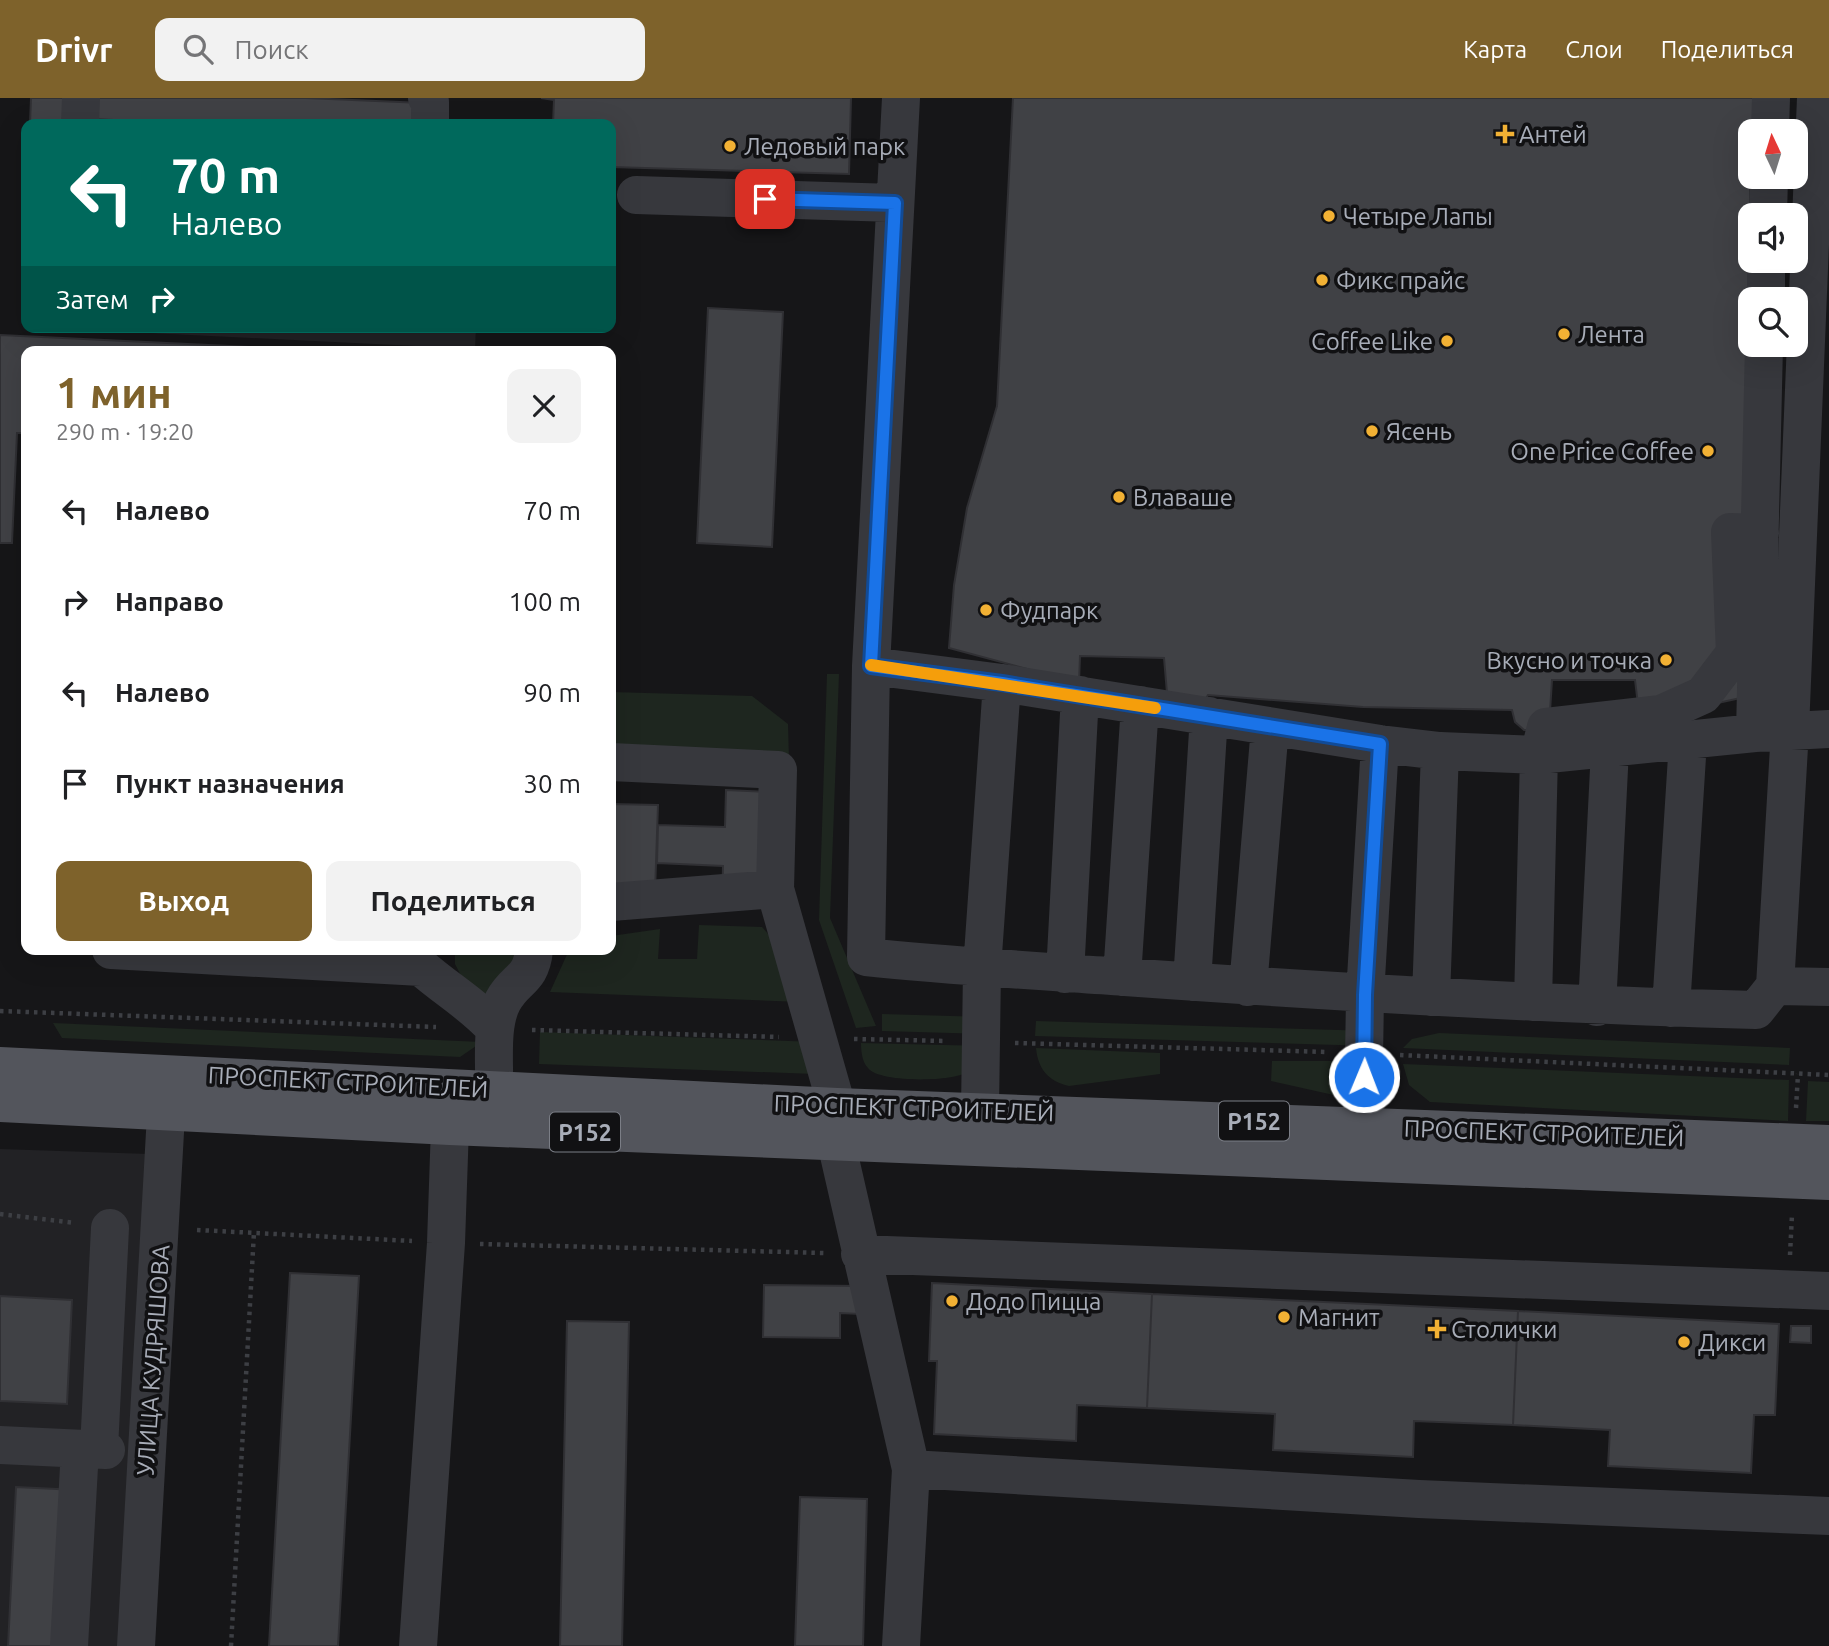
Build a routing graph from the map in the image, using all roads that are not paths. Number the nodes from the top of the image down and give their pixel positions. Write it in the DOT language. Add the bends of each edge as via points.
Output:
graph roads {
  1 [pos="82,98"];
  2 [pos="427,98"];
  3 [pos="901,98"];
  4 [pos="1771,98"];
  5 [pos="1816,98"];
  6 [pos="80,119"];
  7 [pos="430,119"];
  8 [pos="1770,119"];
  9 [pos="636,195"];
  10 [pos="895,203"];
  11 [pos="1764,357"];
  12 [pos="1760,533"];
  13 [pos="871,666"];
  14 [pos="1002,683"];
  15 [pos="1080,695"];
  16 [pos="1140,705"];
  17 [pos="1209,716"];
  18 [pos="1270,727"];
  19 [pos="1829,729"];
  20 [pos="1772,732"];
  21 [pos="1688,741"];
  22 [pos="1380,744"];
  23 [pos="1611,748"];
  24 [pos="1440,751"];
  25 [pos="1539,755"];
  26 [pos="616,762"];
  27 [pos="775,889"];
  28 [pos="616,902"];
  29 [pos="305,955"];
  30 [pos="533,955"];
  31 [pos="421,958"];
  32 [pos="982,969"];
  33 [pos="1065,974"];
  34 [pos="1122,977"];
  35 [pos="1192,982"];
  36 [pos="1775,986"];
  37 [pos="1248,987"];
  38 [pos="1829,987"];
  39 [pos="1365,995"];
  40 [pos="1431,997"];
  41 [pos="1533,1002"];
  42 [pos="1597,1007"];
  43 [pos="1671,1008"];
  44 [pos="495,1029"];
  45 [pos="0,1066"];
  46 [pos="168,1074"];
  47 [pos="494,1089"];
  48 [pos="0,1103"];
  49 [pos="980,1110"];
  50 [pos="166,1111"];
  51 [pos="836,1124"];
  52 [pos="1363,1125"];
  53 [pos="450,1126"];
  54 [pos="1829,1144"];
  55 [pos="1829,1181"];
  56 [pos="110,1228"];
  57 [pos="860,1254"];
  58 [pos="1829,1292"];
  59 [pos="0,1445"];
  60 [pos="89,1449"];
  61 [pos="147,1453"];
  62 [pos="911,1469"];
  63 [pos="1829,1516"];
  64 [pos="69,1646"];
  65 [pos="136,1646"];
  66 [pos="418,1646"];
  67 [pos="901,1646"];
  1 -- 6 [label="street"];
  2 -- 7 [label="street"];
  3 -- 10 [label="street"];
  4 -- 8 [label="street"];
  5 -- 20 [label="street"];
  9 -- 10 [label="street"];
  10 -- 13 [label="street"];
  11 -- 12 [label="street"];
  12 -- 20 [label="street"];
  12 -- 25 [label="street" via="1730,532 1735,653 1703,695 1661,714 1546,727"];
  13 -- 14 [label="street"];
  13 -- 32 [label="street" via="866,957"];
  14 -- 15 [label="street"];
  14 -- 32 [label="street"];
  15 -- 16 [label="street"];
  15 -- 33 [label="street"];
  16 -- 17 [label="street"];
  16 -- 34 [label="street"];
  17 -- 18 [label="street"];
  17 -- 35 [label="street"];
  18 -- 22 [label="street"];
  18 -- 37 [label="street"];
  19 -- 20 [label="street"];
  20 -- 21 [label="street"];
  20 -- 36 [label="street"];
  21 -- 23 [label="street"];
  21 -- 43 [label="street"];
  22 -- 24 [label="street"];
  22 -- 39 [label="street"];
  23 -- 25 [label="street"];
  23 -- 42 [label="street"];
  24 -- 25 [label="street"];
  24 -- 40 [label="street"];
  25 -- 41 [label="street"];
  26 -- 27 [label="street" via="778,769"];
  27 -- 28 [label="street"];
  27 -- 51 [label="street" via="818,1038"];
  29 -- 31 [label="street"];
  30 -- 44 [label="street" via="532,967 503,1001"];
  31 -- 44 [label="street" via="453,995 473,1004"];
  32 -- 33 [label="street"];
  32 -- 49 [label="street"];
  33 -- 34 [label="street"];
  34 -- 35 [label="street"];
  35 -- 37 [label="street"];
  36 -- 38 [label="street"];
  36 -- 43 [label="street" via="1756,1010"];
  37 -- 39 [label="street"];
  39 -- 40 [label="street"];
  39 -- 52 [label="street"];
  40 -- 41 [label="street"];
  41 -- 42 [label="street"];
  42 -- 43 [label="street"];
  44 -- 47 [label="street"];
  45 -- 46 [label="main road, ПРОСПЕКТ СТРОИТЕЛЕЙ / Р152"];
  46 -- 47 [label="main road, ПРОСПЕКТ СТРОИТЕЛЕЙ / Р152"];
  46 -- 50 [label="street, УЛИЦА КУДРЯШОВА"];
  47 -- 51 [label="main road, ПРОСПЕКТ СТРОИТЕЛЕЙ / Р152"];
  48 -- 50 [label="main road, ПРОСПЕКТ СТРОИТЕЛЕЙ / Р152"];
  49 -- 51 [label="main road, ПРОСПЕКТ СТРОИТЕЛЕЙ / Р152"];
  49 -- 52 [label="main road, ПРОСПЕКТ СТРОИТЕЛЕЙ / Р152"];
  50 -- 53 [label="main road, ПРОСПЕКТ СТРОИТЕЛЕЙ / Р152"];
  50 -- 61 [label="street, УЛИЦА КУДРЯШОВА"];
  51 -- 53 [label="main road, ПРОСПЕКТ СТРОИТЕЛЕЙ / Р152"];
  51 -- 55 [label="main road, ПРОСПЕКТ СТРОИТЕЛЕЙ / Р152"];
  51 -- 57 [label="street"];
  52 -- 54 [label="main road, ПРОСПЕКТ СТРОИТЕЛЕЙ / Р152"];
  53 -- 66 [label="street"];
  56 -- 60 [label="street"];
  57 -- 58 [label="street"];
  57 -- 62 [label="street"];
  59 -- 60 [label="street"];
  60 -- 61 [label="street"];
  60 -- 64 [label="street"];
  61 -- 65 [label="street, УЛИЦА КУДРЯШОВА"];
  62 -- 63 [label="street" via="1405,1498"];
  62 -- 67 [label="street"];
}
